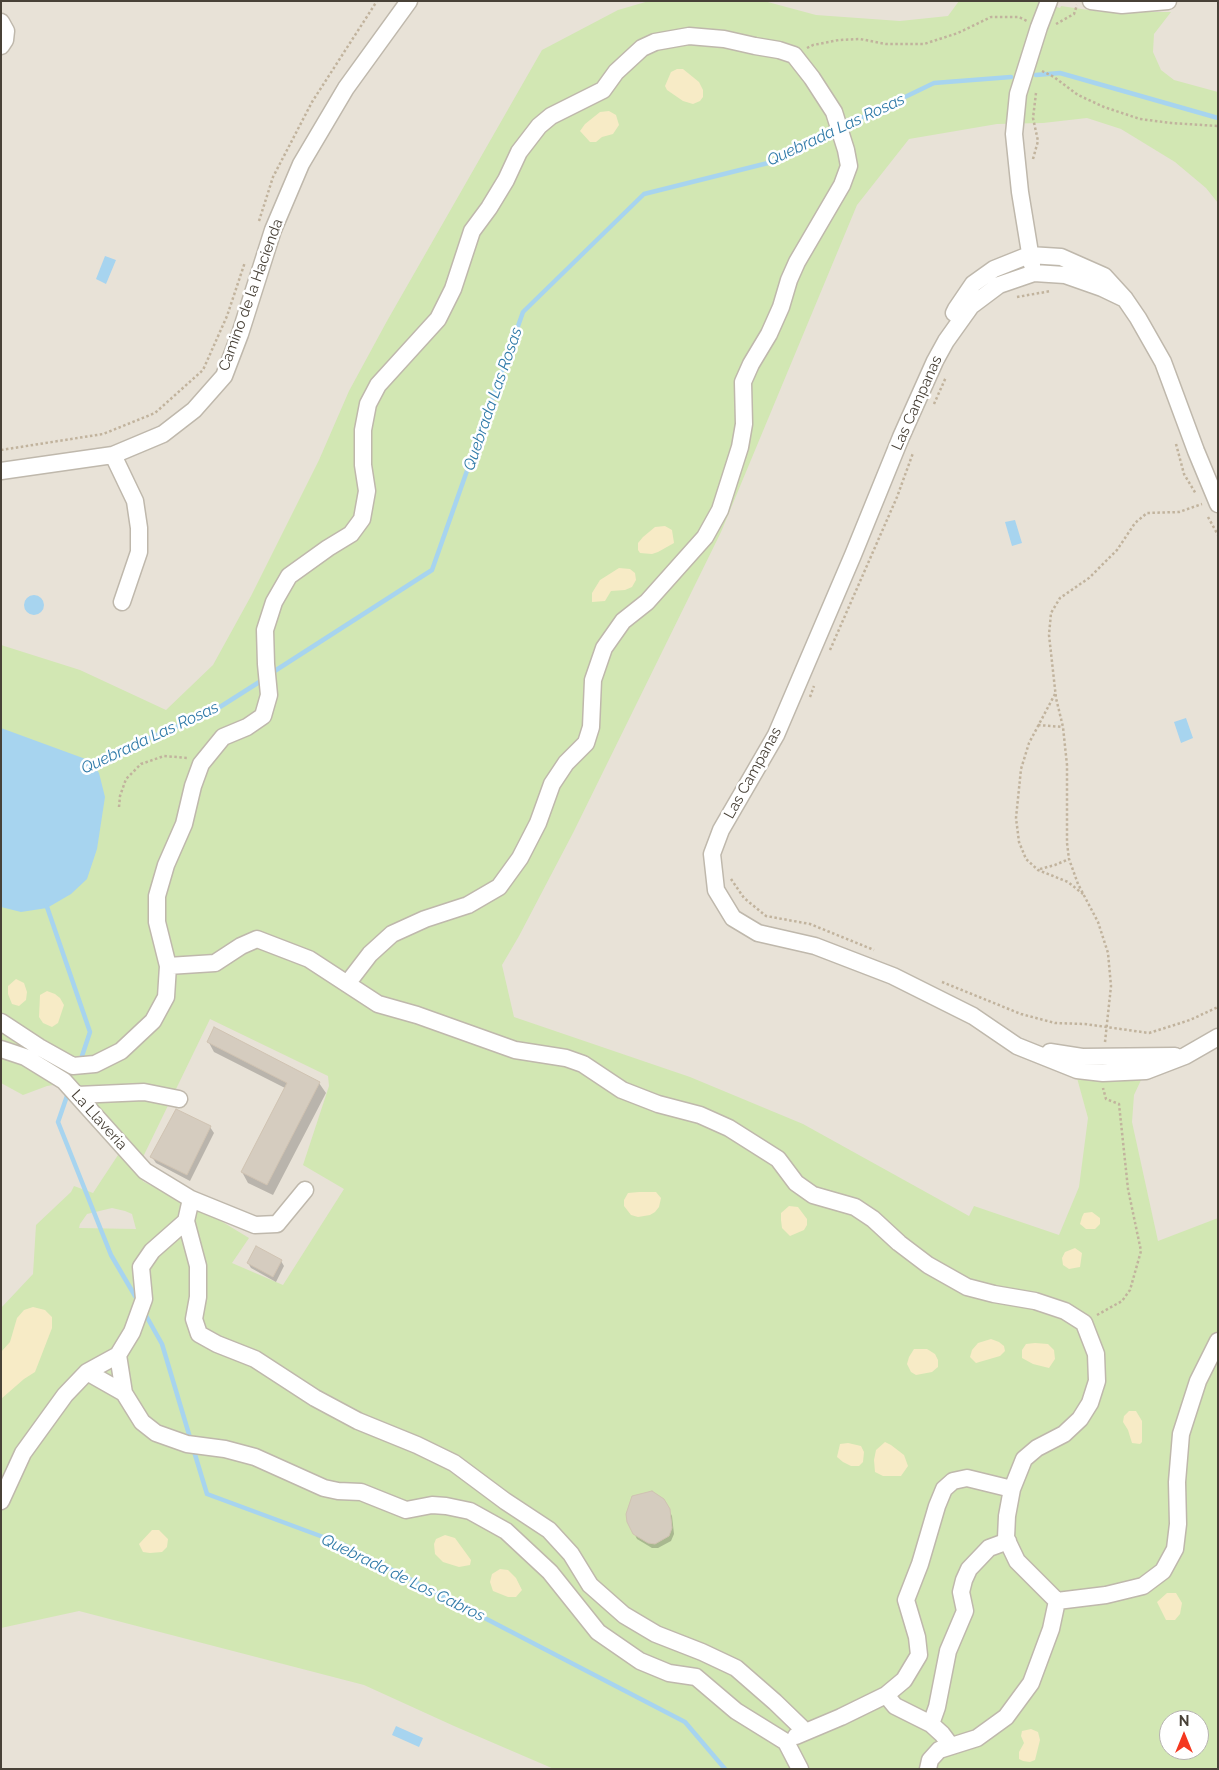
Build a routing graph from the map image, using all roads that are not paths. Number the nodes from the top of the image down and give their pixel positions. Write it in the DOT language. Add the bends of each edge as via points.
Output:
graph roads {
  1 [pos="409,1"];
  2 [pos="1049,1"];
  3 [pos="1091,1"];
  4 [pos="1168,1"];
  5 [pos="1,22"];
  6 [pos="1,46"];
  7 [pos="1029,255"];
  8 [pos="1034,273"];
  9 [pos="1125,299"];
  10 [pos="946,341"];
  11 [pos="113,455"];
  12 [pos="1,471"];
  13 [pos="1210,504"];
  14 [pos="122,602"];
  15 [pos="168,966"];
  16 [pos="347,984"];
  17 [pos="1,1022"];
  18 [pos="1218,1037"];
  19 [pos="1,1049"];
  20 [pos="77,1095"];
  21 [pos="179,1099"];
  22 [pos="305,1190"];
  23 [pos="191,1199"];
  24 [pos="186,1221"];
  25 [pos="1218,1341"];
  26 [pos="118,1355"];
  27 [pos="87,1372"];
  28 [pos="124,1394"];
  29 [pos="1012,1489"];
  30 [pos="1,1501"];
  31 [pos="1008,1541"];
  32 [pos="1057,1601"];
  33 [pos="886,1694"];
  34 [pos="931,1724"];
  35 [pos="804,1731"];
  36 [pos="786,1742"];
  37 [pos="951,1746"];
  38 [pos="800,1769"];
  39 [pos="928,1769"];
  1 -- 11 [label="street, Camino de la Hacienda" via="346,88 301,164 273,230 224,376 194,410 163,434"];
  2 -- 7 [label="street" via="1045,27 1018,94 1014,134"];
  3 -- 4 [label="street" via="1122,5"];
  5 -- 6 [label="street" via="6,36"];
  7 -- 8 [label="street"];
  7 -- 9 [label="street, Las Campanas" via="1061,257 1104,276"];
  7 -- 10 [label="street, Las Campanas" via="994,269 973,284 956,309"];
  8 -- 9 [label="street, Las Campanas" via="1065,275"];
  8 -- 10 [label="street, Las Campanas" via="999,285 971,306"];
  9 -- 13 [label="street, Las Campanas" via="1163,362 1196,451"];
  10 -- 18 [label="street, Las Campanas" via="901,437 776,734 721,830 712,854 716,890 733,918 758,933 815,946 893,976 973,1016 1017,1046 1082,1057 1104,1065 1185,1056"];
  11 -- 12 [label="street, Camino de la Hacienda"];
  11 -- 14 [label="street" via="135,500 139,528 139,552"];
  15 -- 16 [label="street" via="215,963 257,939 309,959"];
  15 -- 16 [label="street" via="157,922 157,896 184,824 201,764 222,737 247,728 263,716 269,695 265,630 274,602 289,576 351,534 362,518 366,491 363,430 368,404 378,385 438,319 472,231 506,180 519,152 538,126 603,90 616,72 642,48 655,42 689,36 724,39 794,56 834,112 849,166 842,185 797,262 782,307 743,382 744,424 740,447 720,510 705,537 647,602 622,621 604,648 593,680 591,727 586,743 566,763 552,784 538,823 520,858 498,887 468,905 392,934 370,954"];
  15 -- 17 [label="street" via="166,997 153,1021 121,1052 95,1064 73,1066"];
  16 -- 29 [label="street" via="378,1004 515,1050 583,1064 622,1090 700,1115 729,1128 778,1159 796,1183 813,1196 855,1207 928,1265 966,1287 1034,1300 1084,1323 1096,1354 1097,1381 1090,1403 1080,1420 1064,1434 1024,1459"];
  19 -- 20 [label="street, La Llaveria" via="25,1057 64,1081"];
  20 -- 21 [label="street" via="144,1092"];
  20 -- 23 [label="street, La Llaveria" via="145,1171"];
  22 -- 23 [label="street, La Llaveria" via="277,1224 255,1225"];
  23 -- 24 [label="street"];
  24 -- 26 [label="street" via="152,1251 141,1267 144,1299 132,1332"];
  24 -- 35 [label="street" via="198,1266 194,1319 199,1334 255,1359 358,1421 454,1463 549,1530 571,1554 590,1585 624,1615 656,1634 736,1668"];
  25 -- 32 [label="street" via="1198,1381 1181,1434 1176,1549 1164,1571 1143,1586 1106,1595"];
  26 -- 27 [label="street"];
  26 -- 28 [label="street"];
  27 -- 28 [label="street"];
  27 -- 30 [label="street" via="23,1453"];
  28 -- 36 [label="street" via="142,1422 156,1433 187,1444 255,1457 324,1488 361,1492 406,1510 432,1505 470,1511 506,1531 550,1572 598,1632 640,1661 669,1673 696,1677 736,1711"];
  29 -- 31 [label="street" via="1007,1516"];
  29 -- 33 [label="street" via="967,1478 953,1481 944,1489 906,1600 917,1637 918,1655 904,1680"];
  31 -- 32 [label="street" via="1017,1561"];
  31 -- 34 [label="street" via="989,1548 969,1569 964,1580 961,1592 965,1611 948,1651"];
  32 -- 37 [label="street" via="1051,1629 1031,1683 1006,1717 977,1738"];
  33 -- 34 [label="street" via="895,1706"];
  33 -- 35 [label="street"];
  34 -- 37 [label="street"];
  35 -- 36 [label="street"];
  36 -- 38 [label="street"];
  37 -- 39 [label="street" via="939,1750 930,1760"];
}
